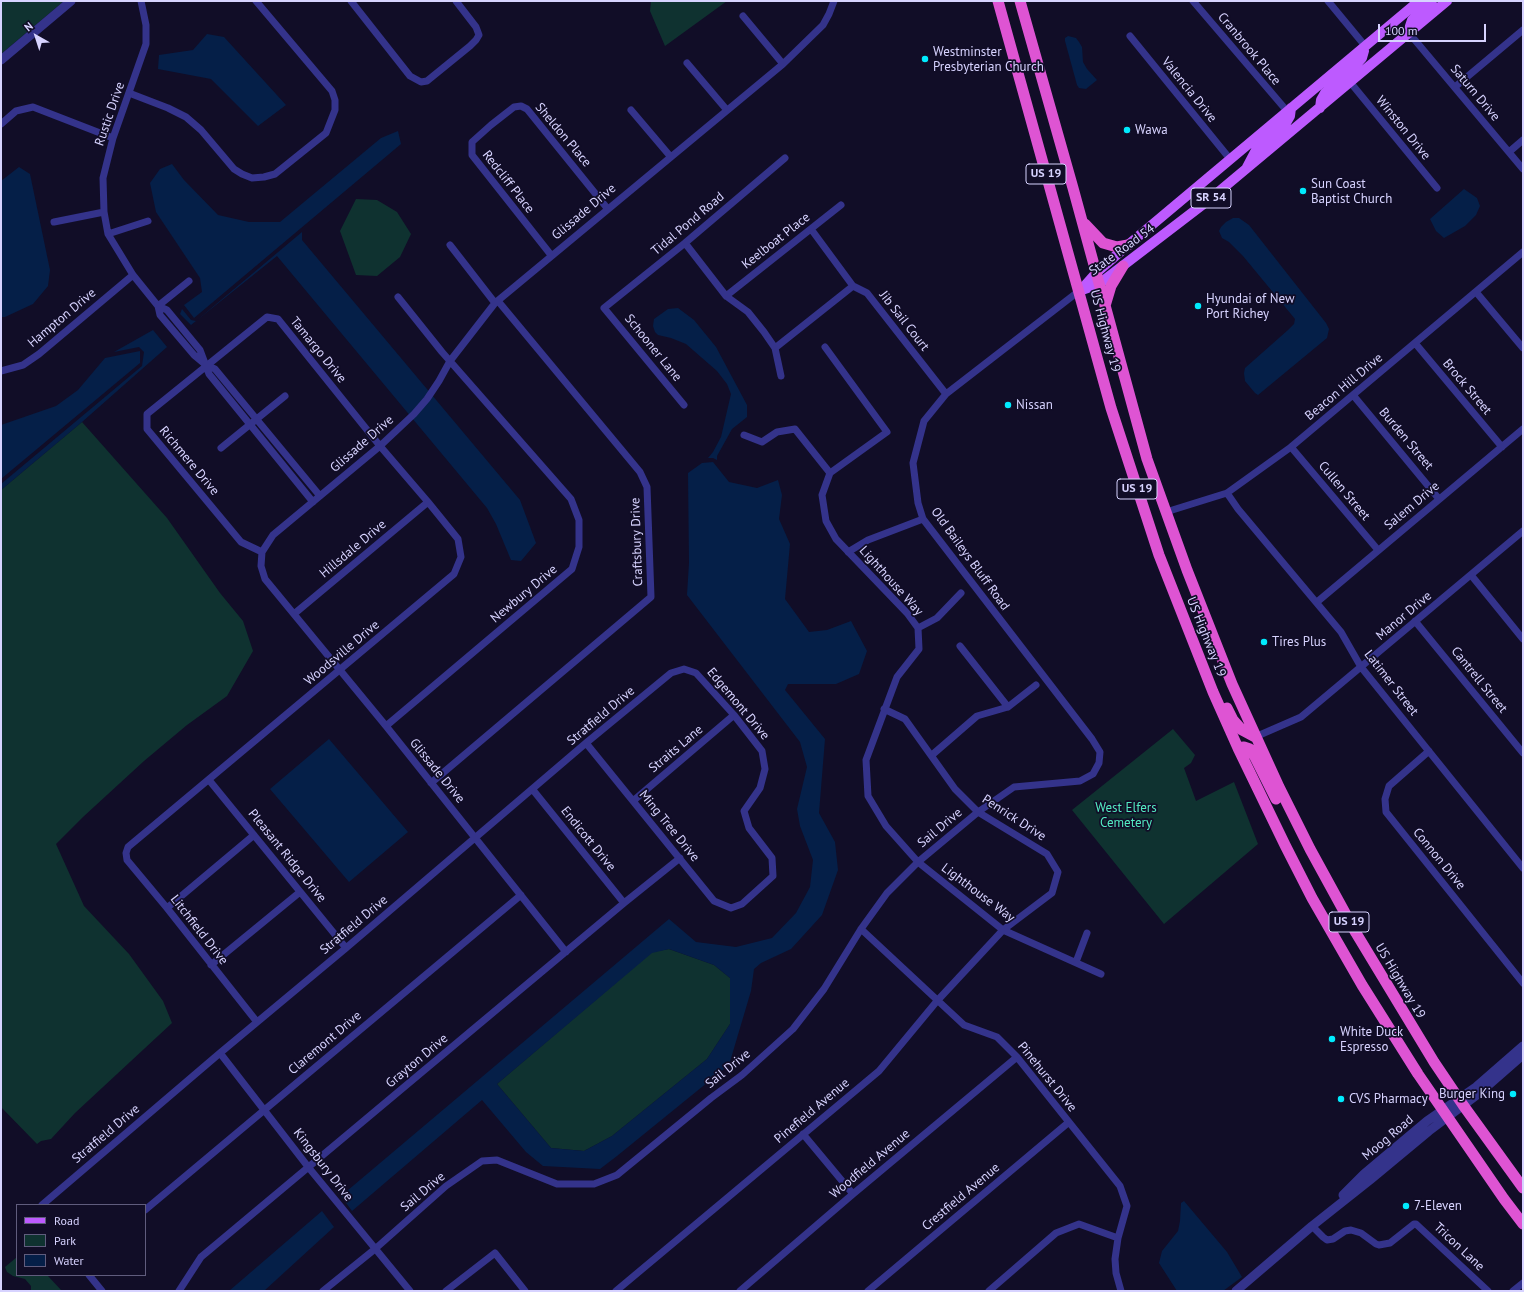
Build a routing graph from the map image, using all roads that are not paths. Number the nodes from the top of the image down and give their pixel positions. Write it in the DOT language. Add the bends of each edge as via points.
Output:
graph roads {
  1 [pos="71,1"];
  2 [pos="256,1"];
  3 [pos="351,1"];
  4 [pos="456,1"];
  5 [pos="834,1"];
  6 [pos="998,1"];
  7 [pos="1020,1"];
  8 [pos="1193,1"];
  9 [pos="1328,1"];
  10 [pos="1419,1"];
  11 [pos="1432,1"];
  12 [pos="1447,1"];
  13 [pos="142,2"];
  14 [pos="743,16"];
  15 [pos="1523,30"];
  16 [pos="1409,33"];
  17 [pos="1130,36"];
  18 [pos="1366,46"];
  19 [pos="1,60"];
  20 [pos="687,63"];
  21 [pos="783,64"];
  22 [pos="1350,82"];
  23 [pos="1455,87"];
  24 [pos="129,93"];
  25 [pos="1320,108"];
  26 [pos="726,109"];
  27 [pos="631,110"];
  28 [pos="1289,110"];
  29 [pos="1,124"];
  30 [pos="491,125"];
  31 [pos="113,138"];
  32 [pos="1523,140"];
  33 [pos="1509,152"];
  34 [pos="670,156"];
  35 [pos="785,158"];
  36 [pos="1230,159"];
  37 [pos="1523,169"];
  38 [pos="1246,170"];
  39 [pos="1437,188"];
  40 [pos="841,205"];
  41 [pos="607,208"];
  42 [pos="104,212"];
  43 [pos="148,221"];
  44 [pos="54,222"];
  45 [pos="1082,222"];
  46 [pos="811,229"];
  47 [pos="108,234"];
  48 [pos="685,243"];
  49 [pos="1128,245"];
  50 [pos="450,246"];
  51 [pos="1523,252"];
  52 [pos="551,255"];
  53 [pos="1123,266"];
  54 [pos="1096,273"];
  55 [pos="133,275"];
  56 [pos="189,281"];
  57 [pos="1099,284"];
  58 [pos="853,286"];
  59 [pos="1080,291"];
  60 [pos="1476,292"];
  61 [pos="726,296"];
  62 [pos="398,297"];
  63 [pos="496,302"];
  64 [pos="158,306"];
  65 [pos="604,308"];
  66 [pos="1105,308"];
  67 [pos="1415,343"];
  68 [pos="826,347"];
  69 [pos="775,348"];
  70 [pos="1523,348"];
  71 [pos="450,360"];
  72 [pos="206,365"];
  73 [pos="1,371"];
  74 [pos="782,376"];
  75 [pos="946,394"];
  76 [pos="1353,395"];
  77 [pos="285,396"];
  78 [pos="684,405"];
  79 [pos="253,422"];
  80 [pos="1523,429"];
  81 [pos="744,435"];
  82 [pos="380,446"];
  83 [pos="1291,447"];
  84 [pos="1502,447"];
  85 [pos="221,448"];
  86 [pos="287,456"];
  87 [pos="280,462"];
  88 [pos="830,473"];
  89 [pos="303,476"];
  90 [pos="296,481"];
  91 [pos="1227,493"];
  92 [pos="320,496"];
  93 [pos="1440,499"];
  94 [pos="313,502"];
  95 [pos="428,502"];
  96 [pos="1166,512"];
  97 [pos="923,519"];
  98 [pos="1523,532"];
  99 [pos="1378,550"];
  100 [pos="262,552"];
  101 [pos="848,552"];
  102 [pos="1471,575"];
  103 [pos="961,593"];
  104 [pos="1317,602"];
  105 [pos="294,614"];
  106 [pos="1415,621"];
  107 [pos="918,628"];
  108 [pos="1523,639"];
  109 [pos="960,646"];
  110 [pos="1194,648"];
  111 [pos="1361,667"];
  112 [pos="684,669"];
  113 [pos="340,670"];
  114 [pos="1036,685"];
  115 [pos="1008,707"];
  116 [pos="884,708"];
  117 [pos="734,716"];
  118 [pos="386,726"];
  119 [pos="1255,737"];
  120 [pos="586,744"];
  121 [pos="1238,748"];
  122 [pos="1429,751"];
  123 [pos="1523,754"];
  124 [pos="932,755"];
  125 [pos="1099,763"];
  126 [pos="209,780"];
  127 [pos="431,782"];
  128 [pos="533,790"];
  129 [pos="633,801"];
  130 [pos="978,812"];
  131 [pos="254,835"];
  132 [pos="476,838"];
  133 [pos="1310,849"];
  134 [pos="126,853"];
  135 [pos="680,858"];
  136 [pos="918,862"];
  137 [pos="1523,868"];
  138 [pos="300,892"];
  139 [pos="521,895"];
  140 [pos="624,903"];
  141 [pos="742,904"];
  142 [pos="167,908"];
  143 [pos="861,929"];
  144 [pos="1003,930"];
  145 [pos="1087,933"];
  146 [pos="346,948"];
  147 [pos="566,952"];
  148 [pos="1076,962"];
  149 [pos="211,964"];
  150 [pos="1101,974"];
  151 [pos="1523,983"];
  152 [pos="937,1001"];
  153 [pos="257,1022"];
  154 [pos="1523,1046"];
  155 [pos="220,1053"];
  156 [pos="1523,1055"];
  157 [pos="1017,1056"];
  158 [pos="1461,1102"];
  159 [pos="264,1110"];
  160 [pos="1445,1114"];
  161 [pos="1069,1122"];
  162 [pos="804,1134"];
  163 [pos="309,1168"];
  164 [pos="1523,1188"];
  165 [pos="853,1194"];
  166 [pos="43,1204"];
  167 [pos="146,1209"];
  168 [pos="1523,1224"];
  169 [pos="1312,1226"];
  170 [pos="1118,1238"];
  171 [pos="375,1249"];
  172 [pos="90,1276"];
  173 [pos="1523,1283"];
  174 [pos="1120,1289"];
  175 [pos="102,1291"];
  176 [pos="179,1291"];
  177 [pos="323,1291"];
  178 [pos="410,1291"];
  179 [pos="446,1291"];
  180 [pos="525,1291"];
  181 [pos="616,1291"];
  182 [pos="740,1291"];
  183 [pos="868,1291"];
  184 [pos="989,1291"];
  185 [pos="1113,1291"];
  186 [pos="1236,1291"];
  187 [pos="1488,1291"];
  188 [pos="1513,1291"];
  1 -- 19 [label="street"];
  2 -- 24 [label="street" via="332,90 335,100 335,110 326,133 275,174 252,178 234,169 201,130 186,118"];
  3 -- 4 [label="street" via="410,76 421,82 426,81 470,46 479,35"];
  5 -- 21 [label="street, Glissade Drive" via="823,25"];
  6 -- 59 [label="highway, US Highway 19 / US 19"];
  7 -- 45 [label="highway, US Highway 19 / US 19"];
  8 -- 28 [label="street, Cranbrook Place"];
  9 -- 18 [label="street"];
  10 -- 18 [label="main road, State Road 54 / SR 54"];
  11 -- 16 [label="main road" via="1412,20"];
  12 -- 16 [label="main road, State Road 54 / SR 54"];
  13 -- 24 [label="street, Rustic Drive" via="146,44"];
  14 -- 21 [label="street"];
  15 -- 23 [label="street"];
  16 -- 22 [label="main road, State Road 54 / SR 54"];
  16 -- 23 [label="street, Saturn Drive"];
  17 -- 36 [label="street, Valencia Drive"];
  18 -- 25 [label="main road" via="1362,58 1325,93"];
  18 -- 28 [label="main road, State Road 54 / SR 54"];
  20 -- 26 [label="street"];
  21 -- 26 [label="street, Glissade Drive"];
  22 -- 25 [label="main road, State Road 54 / SR 54"];
  22 -- 39 [label="street, Winston Drive"];
  23 -- 33 [label="street, Saturn Drive"];
  24 -- 31 [label="street, Rustic Drive"];
  25 -- 38 [label="main road, State Road 54 / SR 54"];
  26 -- 34 [label="street, Glissade Drive"];
  27 -- 34 [label="street"];
  28 -- 36 [label="main road, State Road 54 / SR 54"];
  28 -- 38 [label="main road" via="1290,116 1286,123 1256,150"];
  29 -- 31 [label="street" via="16,112 33,107"];
  30 -- 41 [label="street, Sheldon Place" via="514,107 527,109"];
  30 -- 52 [label="street, Redcliff Place" via="472,142 472,155"];
  31 -- 42 [label="street, Rustic Drive" via="103,178"];
  32 -- 33 [label="street"];
  33 -- 37 [label="street, Saturn Drive"];
  34 -- 41 [label="street, Glissade Drive"];
  35 -- 48 [label="street, Tidal Pond Road"];
  36 -- 49 [label="main road, State Road 54 / SR 54"];
  38 -- 53 [label="main road, State Road 54 / SR 54"];
  40 -- 46 [label="street, Keelboat Place"];
  41 -- 52 [label="street, Glissade Drive"];
  42 -- 44 [label="street"];
  42 -- 47 [label="street, Rustic Drive"];
  43 -- 47 [label="street"];
  45 -- 49 [label="highway" via="1103,243 1117,248"];
  45 -- 54 [label="highway, US Highway 19 / US 19"];
  46 -- 58 [label="street, Jib Sail Court"];
  46 -- 61 [label="street, Keelboat Place"];
  47 -- 55 [label="street, Rustic Drive"];
  48 -- 61 [label="street"];
  48 -- 65 [label="street, Tidal Pond Road"];
  49 -- 54 [label="main road, State Road 54 / SR 54"];
  50 -- 63 [label="street"];
  51 -- 60 [label="street, Beacon Hill Drive"];
  52 -- 63 [label="street, Glissade Drive"];
  53 -- 57 [label="main road, State Road 54 / SR 54"];
  53 -- 66 [label="highway" via="1111,286"];
  54 -- 57 [label="highway, US Highway 19 / US 19"];
  54 -- 59 [label="main road, State Road 54 / SR 54"];
  55 -- 64 [label="street, Rustic Drive"];
  55 -- 73 [label="street, Hampton Drive" via="39,354 23,365"];
  56 -- 64 [label="street"];
  57 -- 59 [label="main road, State Road 54 / SR 54"];
  57 -- 66 [label="highway, US Highway 19 / US 19"];
  58 -- 69 [label="street"];
  58 -- 75 [label="street, Jib Sail Court" via="867,293"];
  59 -- 75 [label="street, Old Baileys Bluff Road"];
  59 -- 110 [label="highway, US Highway 19 / US 19" via="1111,408 1146,518"];
  60 -- 67 [label="street, Beacon Hill Drive"];
  60 -- 70 [label="street"];
  61 -- 69 [label="street" via="748,312"];
  62 -- 71 [label="street, Newbury Drive"];
  63 -- 71 [label="street, Glissade Drive"];
  63 -- 127 [label="street, Craftsbury Drive" via="640,472 648,487 651,597"];
  64 -- 72 [label="street, Rustic Drive" via="160,315 194,355"];
  65 -- 78 [label="street, Schooner Lane"];
  66 -- 96 [label="highway, US Highway 19 / US 19" via="1145,451"];
  67 -- 76 [label="street, Beacon Hill Drive"];
  67 -- 84 [label="street, Brock Street"];
  68 -- 88 [label="street" via="887,432"];
  69 -- 74 [label="street"];
  71 -- 82 [label="street, Glissade Drive" via="427,399"];
  71 -- 118 [label="street, Newbury Drive" via="571,499 579,520 579,547 572,569"];
  72 -- 79 [label="street, Rustic Drive" via="209,374"];
  72 -- 82 [label="street, Tamargo Drive" via="267,317 278,319"];
  72 -- 100 [label="street, Richmere Drive" via="147,414 147,429 241,542"];
  75 -- 97 [label="street, Old Baileys Bluff Road" via="924,421 913,463 918,503"];
  76 -- 83 [label="street, Beacon Hill Drive"];
  76 -- 93 [label="street, Burden Street"];
  77 -- 79 [label="street"];
  79 -- 85 [label="street"];
  79 -- 86 [label="street"];
  79 -- 87 [label="street"];
  80 -- 84 [label="street, Salem Drive"];
  81 -- 88 [label="street" via="762,442 777,432 795,429"];
  82 -- 92 [label="street, Glissade Drive"];
  82 -- 95 [label="street, Woodsville Drive"];
  83 -- 91 [label="street, Beacon Hill Drive"];
  83 -- 99 [label="street, Cullen Street"];
  84 -- 93 [label="street, Salem Drive"];
  86 -- 87 [label="street"];
  86 -- 89 [label="street"];
  87 -- 90 [label="street"];
  88 -- 101 [label="street, Lighthouse Way" via="822,495 826,521 836,539"];
  89 -- 90 [label="street"];
  89 -- 92 [label="street"];
  90 -- 94 [label="street"];
  91 -- 96 [label="street, Beacon Hill Drive"];
  91 -- 104 [label="street, Latimer Street"];
  92 -- 94 [label="street, Glissade Drive"];
  93 -- 99 [label="street, Salem Drive"];
  94 -- 100 [label="street, Glissade Drive" via="273,535"];
  95 -- 105 [label="street, Hillsdale Drive"];
  95 -- 113 [label="street, Woodsville Drive" via="458,539 461,557 454,574"];
  96 -- 119 [label="highway, US Highway 19 / US 19" via="1208,625"];
  97 -- 101 [label="street" via="868,540"];
  97 -- 125 [label="street, Old Baileys Bluff Road" via="1092,739 1100,752"];
  98 -- 102 [label="street, Manor Drive"];
  99 -- 104 [label="street, Salem Drive"];
  100 -- 105 [label="street, Glissade Drive" via="261,566 265,579"];
  101 -- 107 [label="street, Lighthouse Way" via="907,613"];
  102 -- 106 [label="street, Manor Drive"];
  102 -- 108 [label="street"];
  103 -- 107 [label="street" via="937,618"];
  104 -- 111 [label="street, Latimer Street" via="1341,632"];
  105 -- 113 [label="street, Glissade Drive"];
  106 -- 111 [label="street, Manor Drive"];
  106 -- 123 [label="street, Cantrell Street"];
  107 -- 116 [label="street, Lighthouse Way" via="919,649 897,678"];
  109 -- 115 [label="street"];
  110 -- 119 [label="highway" via="1212,674 1233,720 1242,730"];
  110 -- 121 [label="highway, US Highway 19 / US 19"];
  111 -- 119 [label="street, Manor Drive" via="1301,718"];
  111 -- 122 [label="street, Latimer Street"];
  112 -- 117 [label="street, Edgemont Drive" via="696,673"];
  112 -- 120 [label="street, Stratfield Drive" via="671,673"];
  113 -- 118 [label="street, Glissade Drive"];
  113 -- 126 [label="street, Woodsville Drive"];
  114 -- 115 [label="street"];
  115 -- 124 [label="street" via="977,716"];
  116 -- 124 [label="street, Penrick Drive" via="905,719"];
  116 -- 136 [label="street, Lighthouse Way" via="866,760 868,796 886,826"];
  117 -- 129 [label="street, Straits Lane"];
  117 -- 141 [label="street, Edgemont Drive" via="762,751 765,769 760,788 744,811 749,828 772,858 773,876"];
  118 -- 127 [label="street, Glissade Drive"];
  119 -- 133 [label="highway, US Highway 19 / US 19"];
  120 -- 128 [label="street, Stratfield Drive"];
  120 -- 129 [label="street, Ming Tree Drive"];
  121 -- 133 [label="highway" via="1250,749 1300,843"];
  121 -- 160 [label="highway, US Highway 19 / US 19" via="1285,845 1335,938 1389,1029"];
  122 -- 137 [label="street, Latimer Street"];
  122 -- 151 [label="street, Connon Drive" via="1389,786 1385,799 1386,812"];
  124 -- 130 [label="street, Penrick Drive" via="955,789"];
  125 -- 130 [label="street, Sail Drive" via="1093,774 1080,781 1014,787"];
  126 -- 131 [label="street, Pleasant Ridge Drive"];
  126 -- 134 [label="street, Woodsville Drive" via="128,847"];
  127 -- 132 [label="street, Glissade Drive"];
  128 -- 132 [label="street, Stratfield Drive"];
  128 -- 140 [label="street, Endicott Drive"];
  129 -- 135 [label="street, Ming Tree Drive"];
  130 -- 136 [label="street, Sail Drive"];
  130 -- 144 [label="street, Penrick Drive" via="1047,854 1058,872 1052,893"];
  131 -- 138 [label="street, Pleasant Ridge Drive"];
  131 -- 142 [label="street"];
  132 -- 139 [label="street, Glissade Drive"];
  132 -- 146 [label="street, Stratfield Drive"];
  133 -- 158 [label="highway, US Highway 19 / US 19" via="1379,974"];
  134 -- 142 [label="street, Litchfield Drive" via="127,860"];
  135 -- 140 [label="street, Grayton Drive"];
  135 -- 141 [label="street, Ming Tree Drive" via="714,901 731,908"];
  136 -- 143 [label="street, Sail Drive" via="887,892"];
  136 -- 144 [label="street, Lighthouse Way"];
  138 -- 146 [label="street, Pleasant Ridge Drive"];
  138 -- 149 [label="street"];
  139 -- 147 [label="street, Glissade Drive"];
  139 -- 159 [label="street, Claremont Drive"];
  140 -- 147 [label="street, Grayton Drive"];
  142 -- 149 [label="street, Litchfield Drive"];
  143 -- 152 [label="street, Pinehurst Drive"];
  143 -- 171 [label="street, Sail Drive" via="824,989 793,1029 742,1075 617,1175 594,1184 557,1184 497,1160 482,1161 446,1186"];
  144 -- 148 [label="street, Lighthouse Way"];
  144 -- 152 [label="street, Pinefield Avenue"];
  145 -- 148 [label="street"];
  146 -- 153 [label="street, Stratfield Drive"];
  147 -- 163 [label="street, Grayton Drive"];
  148 -- 150 [label="street, Lighthouse Way"];
  149 -- 153 [label="street, Litchfield Drive"];
  152 -- 157 [label="street, Pinehurst Drive" via="964,1025 997,1037"];
  152 -- 162 [label="street, Pinefield Avenue" via="879,1071"];
  153 -- 155 [label="street, Stratfield Drive"];
  154 -- 158 [label="street, Moog Road"];
  155 -- 159 [label="street, Kingsbury Drive"];
  155 -- 166 [label="street, Stratfield Drive"];
  156 -- 158 [label="street, Moog Road"];
  157 -- 161 [label="street, Pinehurst Drive"];
  157 -- 165 [label="street, Woodfield Avenue"];
  158 -- 160 [label="street, Moog Road"];
  158 -- 164 [label="highway, US Highway 19 / US 19"];
  159 -- 163 [label="street, Kingsbury Drive"];
  159 -- 167 [label="street, Claremont Drive"];
  160 -- 168 [label="highway, US Highway 19 / US 19"];
  160 -- 169 [label="street, Moog Road" via="1427,1121 1364,1174"];
  161 -- 170 [label="street, Pinehurst Drive" via="1120,1186 1127,1206"];
  161 -- 183 [label="street, Crestfield Avenue"];
  162 -- 165 [label="street"];
  162 -- 181 [label="street, Pinefield Avenue"];
  163 -- 171 [label="street, Kingsbury Drive"];
  163 -- 176 [label="street, Grayton Drive" via="201,1258"];
  165 -- 182 [label="street, Woodfield Avenue"];
  169 -- 186 [label="street, Moog Road"];
  169 -- 187 [label="street, Tricon Lane" via="1327,1240 1351,1230 1361,1232 1379,1245 1390,1243 1416,1224"];
  170 -- 174 [label="street, Pinehurst Drive" via="1115,1266"];
  170 -- 184 [label="street" via="1079,1224 1073,1226 1056,1233"];
  171 -- 177 [label="street, Sail Drive"];
  171 -- 178 [label="street, Kingsbury Drive"];
  172 -- 175 [label="street"];
  173 -- 188 [label="street"];
  174 -- 185 [label="street"];
  179 -- 180 [label="street" via="495,1252"];
}
